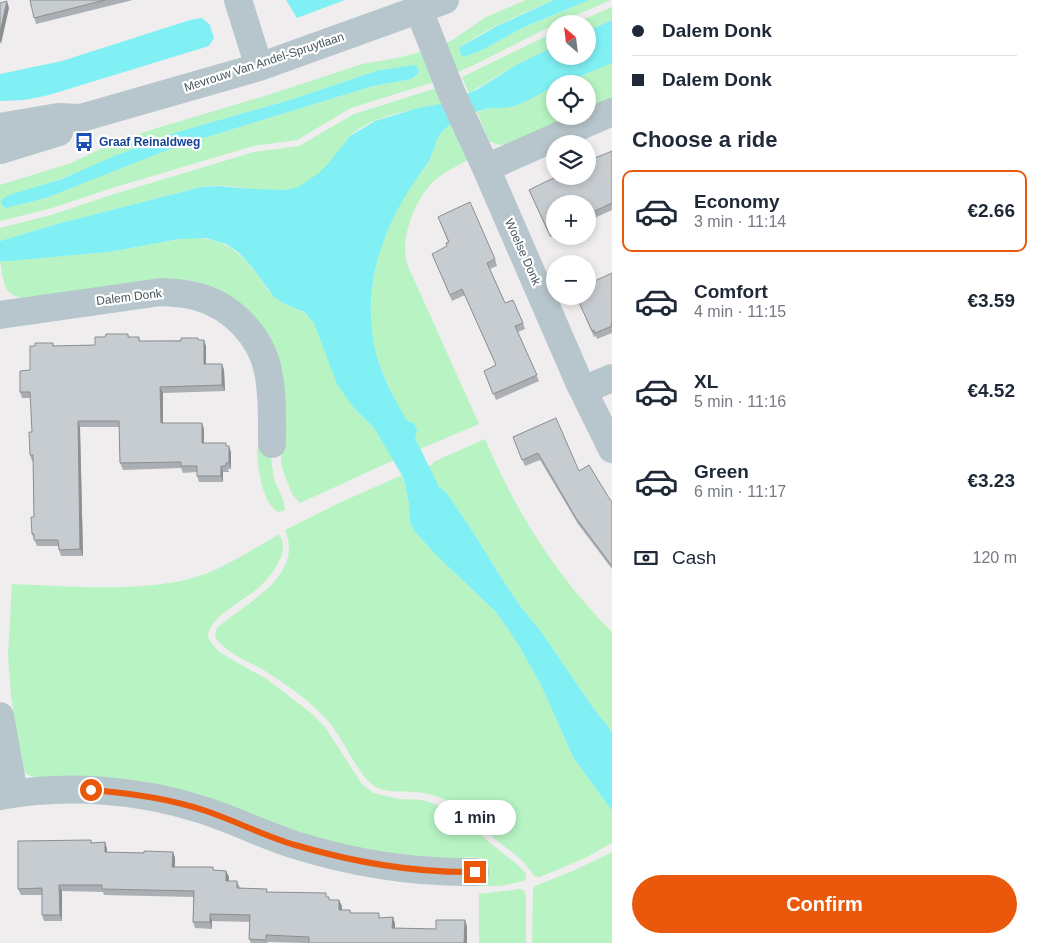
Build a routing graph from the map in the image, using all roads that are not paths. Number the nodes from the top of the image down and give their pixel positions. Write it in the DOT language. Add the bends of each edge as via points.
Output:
graph roads {
  1 [pos="238,0"];
  2 [pos="445,0"];
  3 [pos="419,10"];
  4 [pos="259,67"];
  5 [pos="612,112"];
  6 [pos="81,118"];
  7 [pos="0,127"];
  8 [pos="0,150"];
  9 [pos="486,168"];
  10 [pos="0,315"];
  11 [pos="612,378"];
  12 [pos="583,390"];
  13 [pos="272,444"];
  14 [pos="612,449"];
  15 [pos="0,716"];
  16 [pos="7,794"];
  17 [pos="475,872"];
  1 -- 4 [label="street"];
  2 -- 3 [label="street, Mevrouw Van Andel-Spruytlaan"];
  3 -- 4 [label="street, Mevrouw Van Andel-Spruytlaan"];
  3 -- 9 [label="street, Woelse Donk"];
  4 -- 6 [label="street, Mevrouw Van Andel-Spruytlaan"];
  5 -- 9 [label="street"];
  6 -- 7 [label="street, Mevrouw Van Andel-Spruytlaan" via="58,117"];
  6 -- 8 [label="street, Mevrouw Van Andel-Spruytlaan" via="64,130"];
  9 -- 12 [label="street, Woelse Donk"];
  10 -- 13 [label="street, Dalem Donk" via="161,292 189,295 216,304 246,327 263,354 270,386"];
  11 -- 12 [label="street"];
  12 -- 14 [label="street, Woelse Donk"];
  15 -- 16 [label="street"];
  16 -- 17 [label="street" via="65,790 144,796 202,810 293,845 341,857 425,871"];
}
